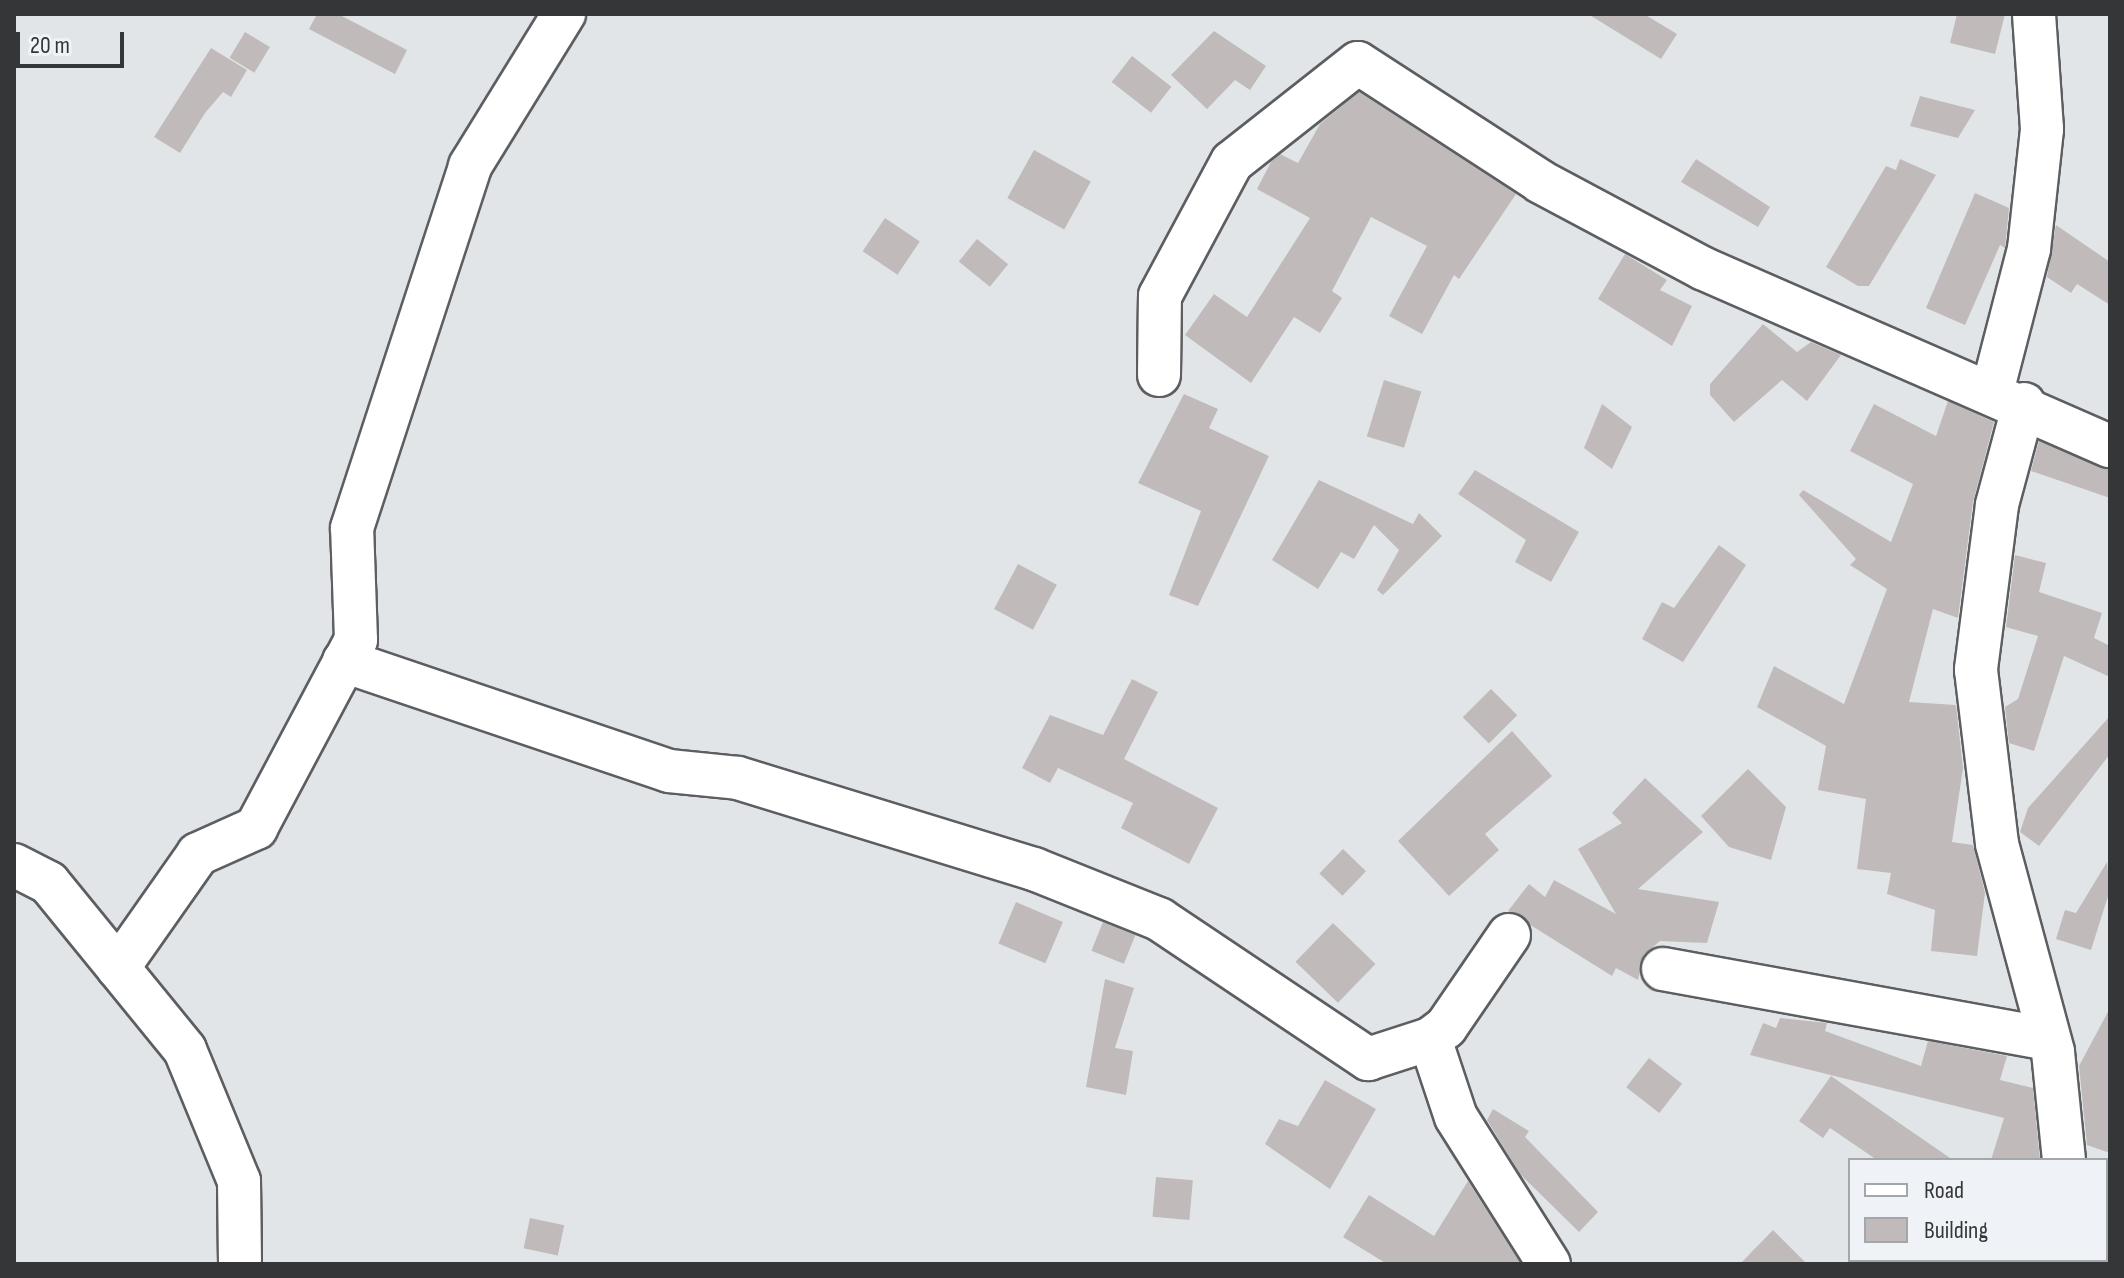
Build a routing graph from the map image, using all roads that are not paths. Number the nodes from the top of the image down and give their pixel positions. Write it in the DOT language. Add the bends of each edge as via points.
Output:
graph roads {
  1 [pos="564,14"];
  2 [pos="2034,14"];
  3 [pos="1159,375"];
  4 [pos="2008,398"];
  5 [pos="2110,446"];
  6 [pos="344,661"];
  7 [pos="14,865"];
  8 [pos="1509,935"];
  9 [pos="118,968"];
  10 [pos="1663,969"];
  11 [pos="1430,1039"];
  12 [pos="2049,1039"];
  13 [pos="2064,1158"];
  14 [pos="240,1264"];
  15 [pos="1549,1264"];
  1 -- 6 [label="street" via="470,166 352,528 356,640"];
  2 -- 4 [label="street" via="2039,159"];
  3 -- 4 [label="street" via="1160,296 1232,162 1358,63 1541,182 1702,268"];
  4 -- 5 [label="street"];
  4 -- 12 [label="street" via="1976,670 1997,844"];
  6 -- 9 [label="street" via="256,828 198,854"];
  6 -- 11 [label="street" via="669,771 738,778 1034,869 1159,919 1368,1059"];
  7 -- 9 [label="street" via="49,883"];
  8 -- 11 [label="street" via="1446,1027"];
  9 -- 14 [label="street" via="191,1065 239,1181"];
  10 -- 12 [label="street"];
  11 -- 15 [label="street" via="1456,1117"];
  12 -- 13 [label="street"];
}
